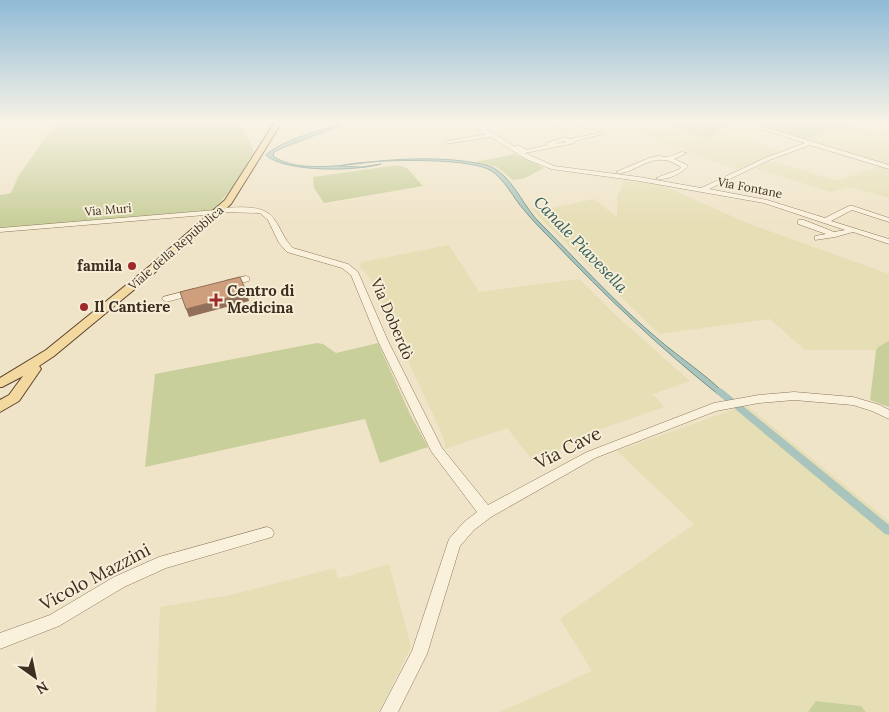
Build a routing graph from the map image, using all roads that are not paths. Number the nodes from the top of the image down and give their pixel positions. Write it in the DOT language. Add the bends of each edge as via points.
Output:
graph roads {
  1 [pos="259,155"];
  2 [pos="529,155"];
  3 [pos="678,155"];
  4 [pos="777,155"];
  5 [pos="848,155"];
  6 [pos="669,159"];
  7 [pos="889,167"];
  8 [pos="619,172"];
  9 [pos="659,178"];
  10 [pos="702,190"];
  11 [pos="218,211"];
  12 [pos="827,220"];
  13 [pos="889,220"];
  14 [pos="801,222"];
  15 [pos="0,230"];
  16 [pos="854,230"];
  17 [pos="835,235"];
  18 [pos="818,238"];
  19 [pos="889,242"];
  20 [pos="246,278"];
  21 [pos="220,286"];
  22 [pos="204,294"];
  23 [pos="166,299"];
  24 [pos="50,353"];
  25 [pos="1,383"];
  26 [pos="16,394"];
  27 [pos="1,407"];
  28 [pos="889,415"];
  29 [pos="486,513"];
  30 [pos="267,532"];
  31 [pos="0,641"];
  32 [pos="389,712"];
  1 -- 11 [label="main road, Viale della Repubblica" via="240,186"];
  2 -- 10 [label="street, Via Fontane" via="558,169"];
  3 -- 6 [label="street"];
  4 -- 10 [label="street"];
  5 -- 7 [label="street"];
  6 -- 8 [label="street" via="654,156"];
  6 -- 9 [label="street" via="685,168"];
  10 -- 12 [label="street, Via Fontane" via="775,203"];
  11 -- 15 [label="street, Via Muri"];
  11 -- 24 [label="main road, Viale della Repubblica"];
  11 -- 29 [label="street, Via Doberdò" via="262,211 271,219 290,250 344,266 355,274 383,341 437,451"];
  12 -- 13 [label="street" via="851,207"];
  12 -- 16 [label="street, Via Fontane"];
  14 -- 17 [label="street"];
  16 -- 17 [label="street"];
  16 -- 19 [label="street, Via Fontane"];
  17 -- 18 [label="street"];
  20 -- 21 [label="street"];
  22 -- 23 [label="street" via="202,290"];
  24 -- 25 [label="main road"];
  24 -- 26 [label="main road"];
  25 -- 26 [label="main road" via="16,386"];
  26 -- 27 [label="main road"];
  28 -- 29 [label="street, Via Cave" via="866,404 794,396 714,407 591,455"];
  29 -- 32 [label="street, Via Cave" via="454,543 419,654"];
  30 -- 31 [label="street, Vicolo Mazzini" via="164,562 119,582 54,621"];
}
